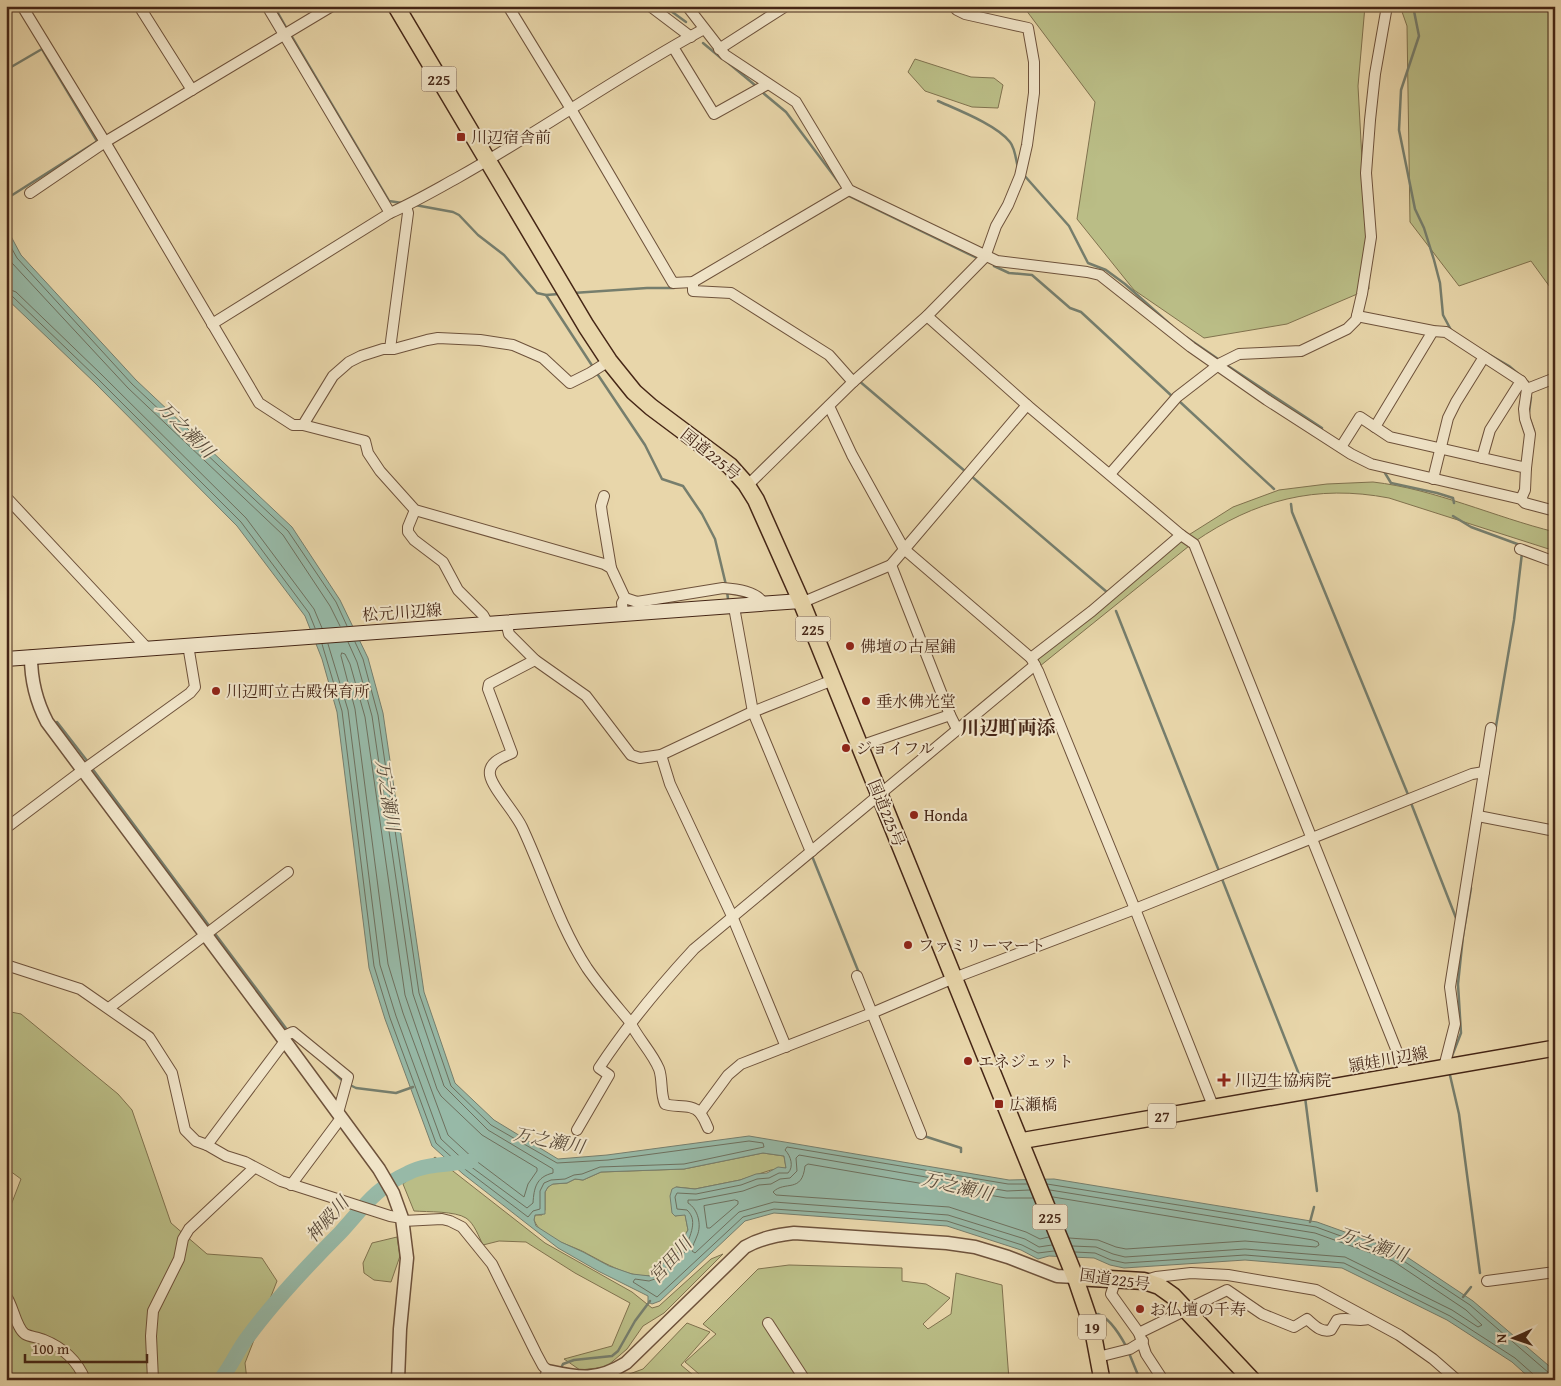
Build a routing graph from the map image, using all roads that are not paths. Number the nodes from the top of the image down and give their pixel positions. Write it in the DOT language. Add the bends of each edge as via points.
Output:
graph roads {
  1 [pos="22,6"];
  2 [pos="140,6"];
  3 [pos="267,6"];
  4 [pos="332,6"];
  5 [pos="396,6"];
  6 [pos="508,6"];
  7 [pos="650,6"];
  8 [pos="687,6"];
  9 [pos="786,6"];
  10 [pos="953,6"];
  11 [pos="1387,6"];
  12 [pos="704,29"];
  13 [pos="285,36"];
  14 [pos="691,37"];
  15 [pos="673,47"];
  16 [pos="719,49"];
  17 [pos="191,87"];
  18 [pos="762,87"];
  19 [pos="571,109"];
  20 [pos="105,142"];
  21 [pos="488,161"];
  22 [pos="849,190"];
  23 [pos="30,193"];
  24 [pos="409,204"];
  25 [pos="390,213"];
  26 [pos="985,257"];
  27 [pos="693,286"];
  28 [pos="927,316"];
  29 [pos="1357,316"];
  30 [pos="212,324"];
  31 [pos="1433,331"];
  32 [pos="390,349"];
  33 [pos="1484,357"];
  34 [pos="1221,363"];
  35 [pos="600,367"];
  36 [pos="1555,378"];
  37 [pos="856,380"];
  38 [pos="1524,385"];
  39 [pos="1027,405"];
  40 [pos="829,406"];
  41 [pos="303,425"];
  42 [pos="1375,427"];
  43 [pos="1341,447"];
  44 [pos="1441,448"];
  45 [pos="1482,458"];
  46 [pos="1526,468"];
  47 [pos="1110,474"];
  48 [pos="1434,479"];
  49 [pos="746,484"];
  50 [pos="604,496"];
  51 [pos="7,498"];
  52 [pos="1521,499"];
  53 [pos="415,510"];
  54 [pos="1555,511"];
  55 [pos="1181,535"];
  56 [pos="904,549"];
  57 [pos="1520,549"];
  58 [pos="1555,562"];
  59 [pos="891,565"];
  60 [pos="610,568"];
  61 [pos="625,598"];
  62 [pos="801,601"];
  63 [pos="764,604"];
  64 [pos="734,607"];
  65 [pos="623,614"];
  66 [pos="506,622"];
  67 [pos="488,624"];
  68 [pos="188,645"];
  69 [pos="147,648"];
  70 [pos="31,657"];
  71 [pos="6,659"];
  72 [pos="535,660"];
  73 [pos="1033,661"];
  74 [pos="833,680"];
  75 [pos="752,712"];
  76 [pos="950,715"];
  77 [pos="1491,728"];
  78 [pos="957,729"];
  79 [pos="860,746"];
  80 [pos="661,755"];
  81 [pos="87,766"];
  82 [pos="1484,772"];
  83 [pos="880,795"];
  84 [pos="1480,816"];
  85 [pos="6,828"];
  86 [pos="1555,830"];
  87 [pos="1312,838"];
  88 [pos="812,851"];
  89 [pos="288,872"];
  90 [pos="1135,908"];
  91 [pos="732,916"];
  92 [pos="210,931"];
  93 [pos="6,965"];
  94 [pos="857,976"];
  95 [pos="954,978"];
  96 [pos="108,1008"];
  97 [pos="875,1012"];
  98 [pos="630,1022"];
  99 [pos="287,1036"];
  100 [pos="786,1046"];
  101 [pos="1555,1048"];
  102 [pos="1448,1067"];
  103 [pos="1406,1074"];
  104 [pos="1213,1106"];
  105 [pos="700,1113"];
  106 [pos="340,1116"];
  107 [pos="708,1128"];
  108 [pos="577,1130"];
  109 [pos="921,1134"];
  110 [pos="1020,1141"];
  111 [pos="207,1145"];
  112 [pos="254,1168"];
  113 [pos="291,1185"];
  114 [pos="402,1220"];
  115 [pos="1555,1272"];
  116 [pos="1075,1277"];
  117 [pos="1116,1279"];
  118 [pos="1144,1281"];
  119 [pos="1487,1281"];
  120 [pos="6,1296"];
  121 [pos="1186,1309"];
  122 [pos="1369,1318"];
  123 [pos="768,1323"];
  124 [pos="1141,1337"];
  125 [pos="1098,1357"];
  126 [pos="548,1374"];
  127 [pos="85,1380"];
  128 [pos="152,1380"];
  129 [pos="398,1380"];
  130 [pos="805,1380"];
  131 [pos="1102,1380"];
  132 [pos="1163,1380"];
  133 [pos="1252,1380"];
  134 [pos="1457,1380"];
  1 -- 20 [label="street"];
  2 -- 17 [label="street"];
  3 -- 13 [label="street"];
  4 -- 13 [label="street"];
  5 -- 21 [label="highway, 国道225号 / 225"];
  6 -- 19 [label="street"];
  7 -- 14 [label="street"];
  8 -- 12 [label="street"];
  9 -- 16 [label="street"];
  10 -- 26 [label="street" via="965,14 1028,28 1034,62 1034,93 1021,173"];
  11 -- 29 [label="street" via="1370,120 1366,173 1370,237"];
  12 -- 14 [label="street"];
  12 -- 16 [label="street"];
  13 -- 17 [label="street"];
  13 -- 25 [label="street"];
  14 -- 15 [label="street"];
  15 -- 18 [label="street" via="714,114"];
  15 -- 19 [label="street"];
  16 -- 18 [label="street"];
  17 -- 20 [label="street"];
  18 -- 22 [label="street" via="796,102"];
  19 -- 21 [label="street"];
  19 -- 27 [label="street" via="673,282"];
  20 -- 23 [label="street"];
  20 -- 30 [label="street"];
  21 -- 24 [label="street"];
  21 -- 35 [label="highway, 国道225号 / 225" via="586,326"];
  22 -- 26 [label="street"];
  22 -- 27 [label="street"];
  24 -- 25 [label="street"];
  24 -- 32 [label="street"];
  25 -- 30 [label="street"];
  26 -- 28 [label="street"];
  26 -- 34 [label="street" via="1100,275 1191,347"];
  27 -- 37 [label="street" via="693,291 731,293 829,355"];
  28 -- 37 [label="street"];
  28 -- 39 [label="street"];
  29 -- 31 [label="street"];
  29 -- 34 [label="street" via="1347,329 1301,351 1239,354"];
  30 -- 41 [label="street" via="259,403 293,425"];
  31 -- 33 [label="street" via="1446,332"];
  31 -- 42 [label="street"];
  32 -- 35 [label="street" via="438,338 513,345 543,358 570,383"];
  32 -- 41 [label="street" via="349,362 333,376"];
  33 -- 38 [label="street"];
  33 -- 44 [label="street" via="1448,418"];
  34 -- 43 [label="street"];
  34 -- 47 [label="street" via="1175,398"];
  35 -- 49 [label="highway, 国道225号 / 225" via="730,466"];
  36 -- 38 [label="street"];
  37 -- 40 [label="street"];
  38 -- 45 [label="street" via="1490,430"];
  38 -- 46 [label="street" via="1524,414 1530,434"];
  39 -- 47 [label="street"];
  39 -- 56 [label="street"];
  40 -- 49 [label="street"];
  40 -- 56 [label="street"];
  41 -- 53 [label="street" via="365,441 368,453 380,471"];
  42 -- 43 [label="street" via="1360,417"];
  42 -- 44 [label="street" via="1390,437"];
  43 -- 48 [label="street" via="1371,464"];
  44 -- 45 [label="street"];
  44 -- 48 [label="street"];
  45 -- 46 [label="street"];
  46 -- 52 [label="street" via="1525,490"];
  47 -- 55 [label="street"];
  48 -- 52 [label="street"];
  49 -- 62 [label="highway, 国道225号 / 225"];
  50 -- 60 [label="street" via="601,506"];
  51 -- 69 [label="street"];
  52 -- 54 [label="street"];
  53 -- 60 [label="street"];
  53 -- 67 [label="street" via="408,527 410,536 443,562 458,590"];
  55 -- 73 [label="street"];
  55 -- 87 [label="street" via="1194,544"];
  56 -- 59 [label="street"];
  56 -- 73 [label="street"];
  57 -- 58 [label="street"];
  59 -- 62 [label="street"];
  59 -- 76 [label="street"];
  60 -- 61 [label="street"];
  61 -- 63 [label="street" via="637,602 723,588 752,594 761,598"];
  61 -- 65 [label="street"];
  62 -- 63 [label="main road, 松元川辺線"];
  62 -- 74 [label="highway, 国道225号 / 225"];
  63 -- 64 [label="main road, 松元川辺線"];
  64 -- 65 [label="main road, 松元川辺線"];
  64 -- 75 [label="street"];
  65 -- 66 [label="main road, 松元川辺線"];
  66 -- 67 [label="main road, 松元川辺線"];
  66 -- 72 [label="street" via="509,634"];
  67 -- 68 [label="main road, 松元川辺線"];
  68 -- 69 [label="main road, 松元川辺線"];
  68 -- 81 [label="street" via="195,687 190,693"];
  69 -- 70 [label="main road, 松元川辺線"];
  70 -- 71 [label="main road, 松元川辺線"];
  70 -- 81 [label="street" via="34,686 47,722"];
  72 -- 80 [label="street" via="586,696 632,755 640,758"];
  72 -- 98 [label="street" via="489,684 512,753 492,764 490,775 521,826 578,952"];
  73 -- 78 [label="street"];
  73 -- 90 [label="street"];
  74 -- 75 [label="street"];
  74 -- 79 [label="highway, 国道225号 / 225"];
  75 -- 80 [label="street"];
  75 -- 88 [label="street"];
  76 -- 78 [label="street"];
  76 -- 79 [label="street"];
  77 -- 82 [label="street"];
  78 -- 83 [label="street"];
  79 -- 83 [label="highway, 国道225号 / 225"];
  80 -- 91 [label="street" via="670,784"];
  81 -- 85 [label="street"];
  81 -- 92 [label="street"];
  82 -- 84 [label="street"];
  82 -- 87 [label="street"];
  83 -- 88 [label="street"];
  83 -- 95 [label="highway, 国道225号 / 225"];
  84 -- 86 [label="street"];
  84 -- 102 [label="street" via="1450,987 1455,1024"];
  87 -- 90 [label="street"];
  87 -- 103 [label="street"];
  88 -- 91 [label="street"];
  89 -- 92 [label="street"];
  90 -- 95 [label="street"];
  90 -- 104 [label="street"];
  91 -- 98 [label="street" via="694,949"];
  91 -- 100 [label="street"];
  92 -- 96 [label="street"];
  92 -- 99 [label="street"];
  93 -- 96 [label="street" via="80,989"];
  94 -- 97 [label="street"];
  95 -- 97 [label="street"];
  95 -- 110 [label="highway, 国道225号 / 225"];
  96 -- 111 [label="street" via="149,1037 172,1073 185,1130 196,1141"];
  97 -- 100 [label="street"];
  97 -- 109 [label="street"];
  98 -- 105 [label="street" via="660,1071 664,1104 687,1106"];
  98 -- 108 [label="street" via="599,1068 609,1075"];
  99 -- 106 [label="street"];
  99 -- 106 [label="street" via="293,1032 348,1077"];
  99 -- 111 [label="street"];
  100 -- 105 [label="street" via="740,1064"];
  101 -- 102 [label="main road, 頴娃川辺線 / 27"];
  102 -- 103 [label="main road, 頴娃川辺線 / 27"];
  103 -- 104 [label="main road, 頴娃川辺線 / 27"];
  104 -- 110 [label="main road, 頴娃川辺線 / 27"];
  105 -- 107 [label="street"];
  106 -- 113 [label="street"];
  106 -- 114 [label="street" via="379,1169 393,1193"];
  110 -- 116 [label="highway, 国道225号 / 225"];
  111 -- 112 [label="street"];
  112 -- 113 [label="street"];
  112 -- 128 [label="street" via="184,1235 179,1260 153,1311"];
  113 -- 114 [label="street"];
  114 -- 126 [label="street" via="442,1219 462,1227 492,1264"];
  114 -- 129 [label="street" via="407,1270"];
  115 -- 119 [label="street"];
  116 -- 117 [label="highway, 国道225号"];
  116 -- 125 [label="main road, 19" via="1092,1327"];
  116 -- 126 [label="street" via="1057,1276 1008,1257 947,1243 776,1235 745,1247 626,1363 612,1372 583,1377"];
  117 -- 118 [label="highway, 国道225号"];
  117 -- 124 [label="street" via="1111,1294"];
  118 -- 121 [label="highway, 国道225号" via="1159,1286"];
  118 -- 122 [label="street" via="1156,1276 1191,1274 1228,1275 1279,1283 1316,1290"];
  120 -- 127 [label="street" via="12,1303 21,1330 63,1350 79,1366"];
  121 -- 122 [label="street" via="1226,1290 1262,1314 1294,1327 1307,1319 1327,1331 1337,1320"];
  121 -- 124 [label="street"];
  121 -- 133 [label="highway, 国道225号"];
  122 -- 134 [label="street" via="1399,1335"];
  123 -- 130 [label="street"];
  124 -- 125 [label="street" via="1126,1350"];
  124 -- 132 [label="street" via="1146,1354"];
  125 -- 131 [label="main road, 19"];
}
